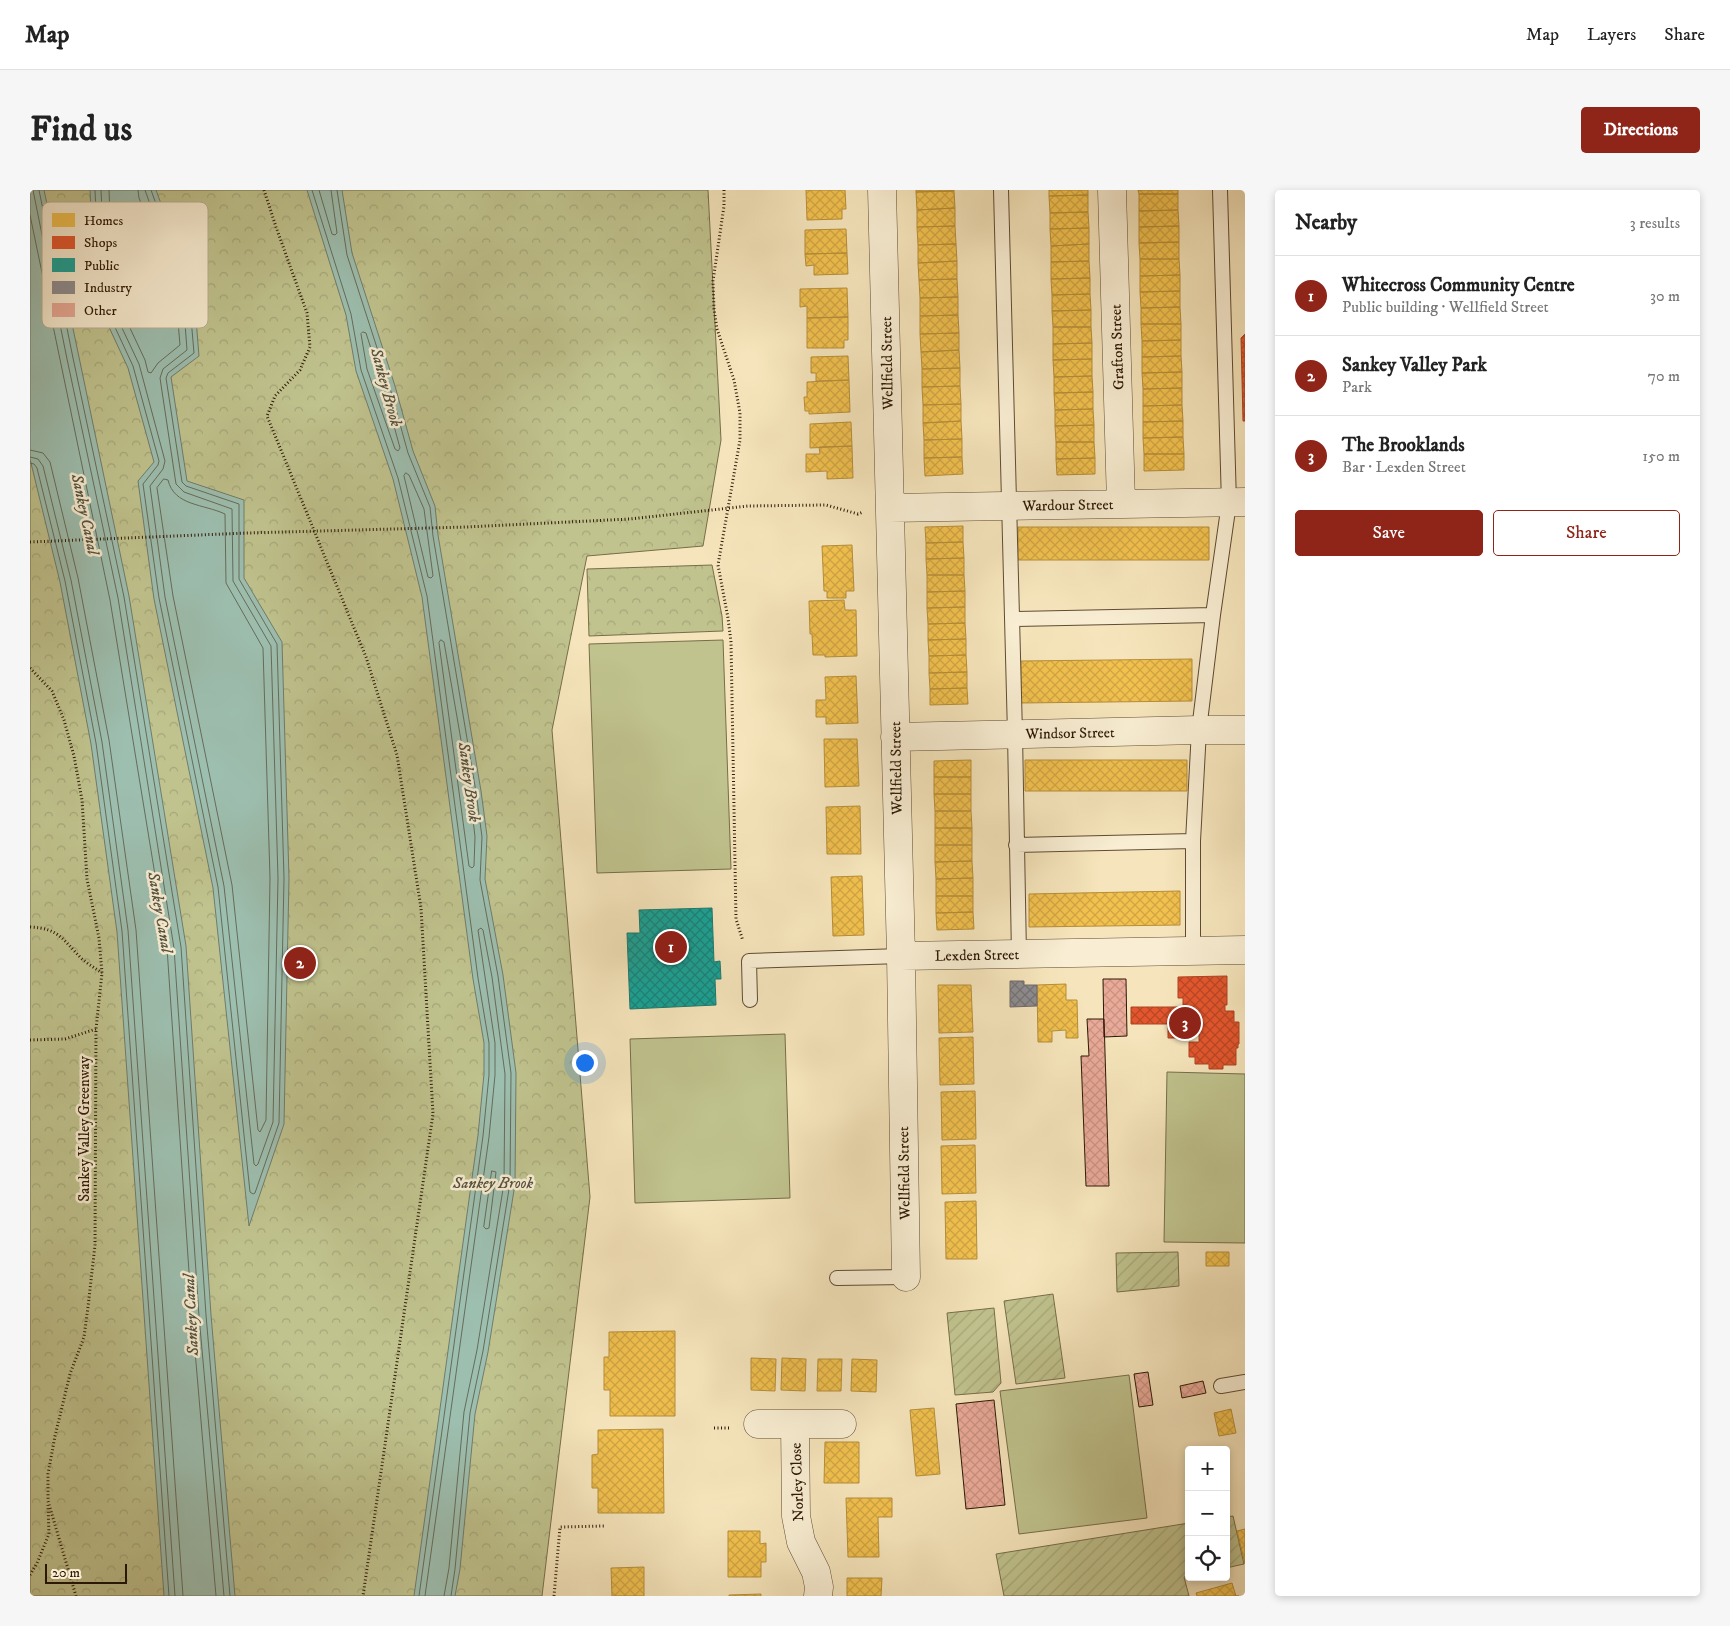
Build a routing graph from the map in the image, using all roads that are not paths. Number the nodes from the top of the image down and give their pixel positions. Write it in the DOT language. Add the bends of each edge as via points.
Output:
graph roads {
  1 [pos="882,190"];
  2 [pos="1001,190"];
  3 [pos="1112,190"];
  4 [pos="1220,190"];
  5 [pos="1237,502"];
  6 [pos="1121,504"];
  7 [pos="1010,506"];
  8 [pos="890,508"];
  9 [pos="1213,615"];
  10 [pos="1012,619"];
  11 [pos="1199,730"];
  12 [pos="1245,730"];
  13 [pos="1015,734"];
  14 [pos="895,737"];
  15 [pos="1194,841"];
  16 [pos="1016,845"];
  17 [pos="1193,950"];
  18 [pos="1245,950"];
  19 [pos="1019,955"];
  20 [pos="900,956"];
  21 [pos="750,1000"];
  22 [pos="906,1276"];
  23 [pos="837,1278"];
  24 [pos="1245,1382"];
  25 [pos="1221,1386"];
  26 [pos="758,1424"];
  27 [pos="795,1424"];
  28 [pos="842,1424"];
  29 [pos="818,1596"];
  1 -- 8 [label="street, Wellfield Street"];
  2 -- 7 [label="lane"];
  3 -- 6 [label="street, Grafton Street"];
  4 -- 5 [label="lane"];
  5 -- 6 [label="street, Wardour Street"];
  5 -- 9 [label="lane"];
  6 -- 7 [label="street, Wardour Street"];
  7 -- 8 [label="street, Wardour Street"];
  7 -- 10 [label="lane"];
  8 -- 14 [label="street, Wellfield Street"];
  9 -- 10 [label="lane"];
  9 -- 11 [label="lane"];
  10 -- 13 [label="lane"];
  11 -- 12 [label="street, Windsor Street"];
  11 -- 13 [label="street, Windsor Street"];
  11 -- 15 [label="lane"];
  13 -- 14 [label="street, Windsor Street"];
  13 -- 16 [label="lane"];
  14 -- 20 [label="street, Wellfield Street"];
  15 -- 16 [label="lane"];
  15 -- 17 [label="lane"];
  16 -- 19 [label="lane"];
  17 -- 18 [label="street, Lexden Street"];
  17 -- 19 [label="street, Lexden Street"];
  19 -- 20 [label="street, Lexden Street"];
  20 -- 21 [label="lane, Lexden Street" via="749,961"];
  20 -- 22 [label="street, Wellfield Street"];
  22 -- 23 [label="lane, Wellfield Street"];
  24 -- 25 [label="lane"];
  26 -- 27 [label="street, Norley Close"];
  27 -- 28 [label="street, Norley Close"];
  27 -- 29 [label="street, Norley Close" via="796,1516 801,1542 816,1572"];
}
